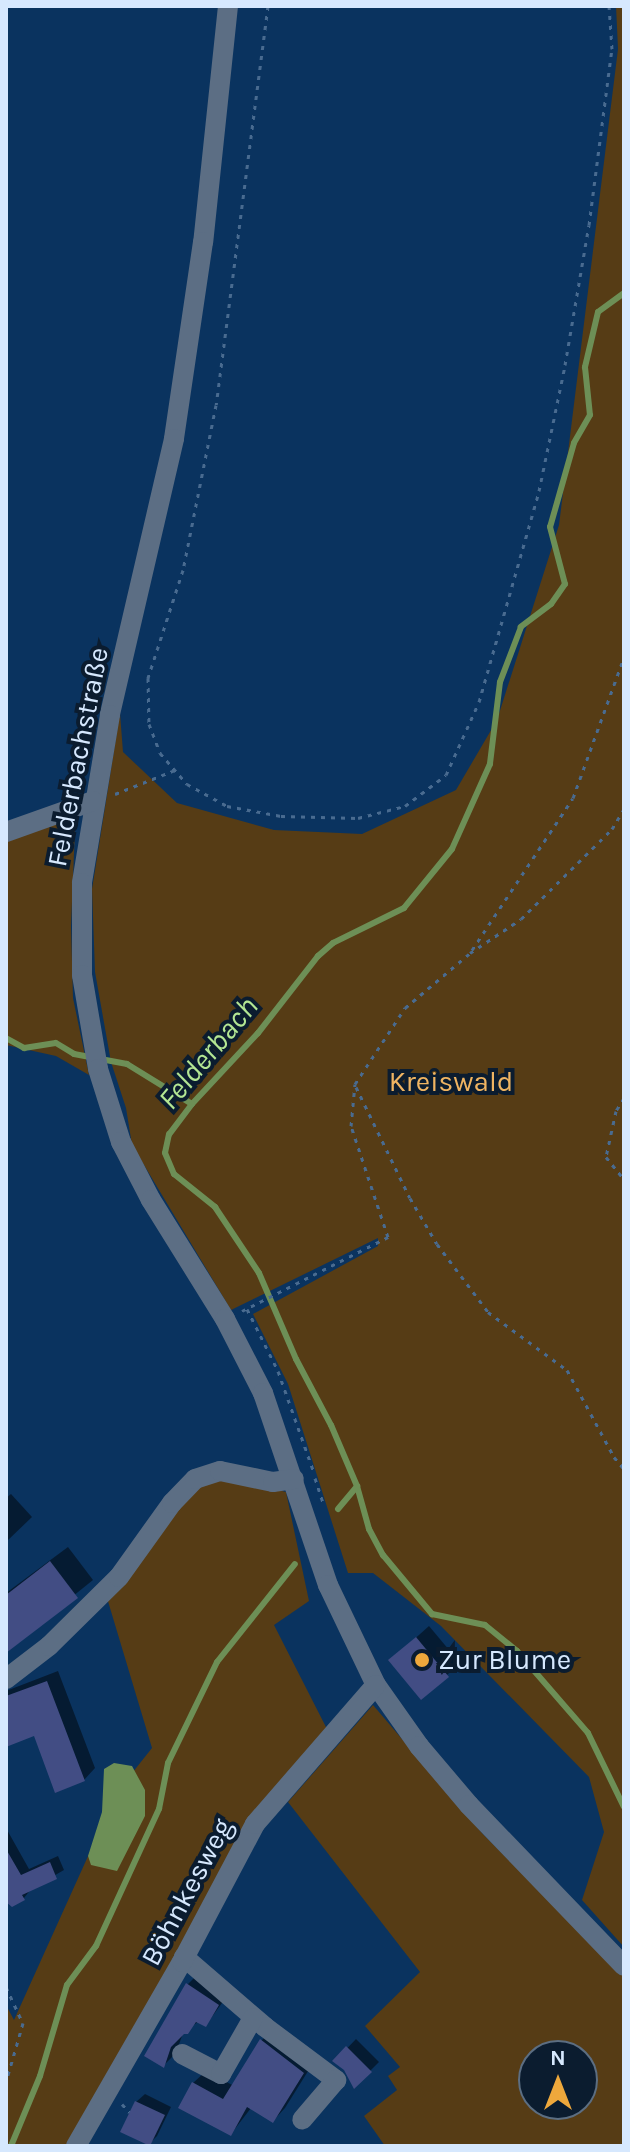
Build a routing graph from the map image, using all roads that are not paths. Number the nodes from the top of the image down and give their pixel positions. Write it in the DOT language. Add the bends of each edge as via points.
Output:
graph roads {
  1 [pos="228,6"];
  2 [pos="93,801"];
  3 [pos="6,832"];
  4 [pos="294,1479"];
  5 [pos="6,1679"];
  6 [pos="376,1685"];
  7 [pos="184,1957"];
  8 [pos="624,1966"];
  9 [pos="253,2018"];
  10 [pos="182,2054"];
  11 [pos="302,2120"];
  12 [pos="76,2146"];
  1 -- 2 [label="street, Felderbachstraße" via="203,242 174,439"];
  2 -- 3 [label="street"];
  2 -- 4 [label="street, Felderbachstraße" via="82,883 82,975 98,1069 121,1142 250,1368"];
  4 -- 5 [label="street" via="273,1482 220,1471 195,1479 119,1577 49,1646"];
  4 -- 6 [label="street, Felderbachstraße" via="328,1585"];
  6 -- 7 [label="street, Böhnkesweg" via="255,1824"];
  6 -- 8 [label="street, Felderbachstraße" via="469,1805"];
  7 -- 9 [label="street"];
  7 -- 12 [label="street, Böhnkesweg"];
  9 -- 10 [label="street" via="221,2074"];
  9 -- 11 [label="street" via="336,2080"];
}
